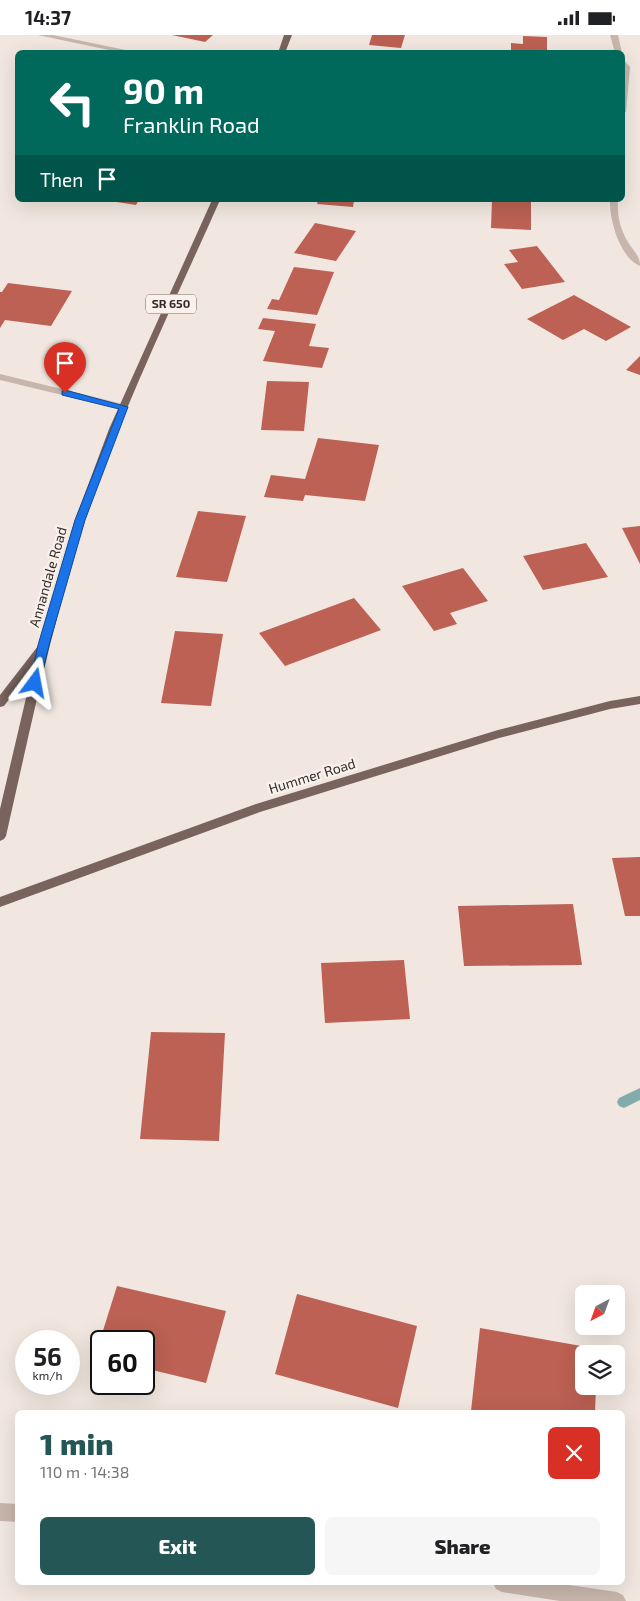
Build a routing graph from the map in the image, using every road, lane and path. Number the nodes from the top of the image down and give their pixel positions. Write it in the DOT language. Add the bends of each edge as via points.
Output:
graph roads {
  1 [pos="42,35"];
  2 [pos="288,35"];
  3 [pos="614,35"];
  4 [pos="121,50"];
  5 [pos="282,50"];
  6 [pos="618,50"];
  7 [pos="625,65"];
  8 [pos="625,78"];
  9 [pos="215,202"];
  10 [pos="614,202"];
  11 [pos="640,263"];
  12 [pos="0,377"];
  13 [pos="124,407"];
  14 [pos="44,645"];
  15 [pos="640,700"];
  16 [pos="0,703"];
  17 [pos="0,836"];
  18 [pos="0,902"];
  19 [pos="0,1512"];
  20 [pos="15,1513"];
  21 [pos="515,1585"];
  22 [pos="617,1601"];
  1 -- 4 [label="street"];
  2 -- 5 [label="main road"];
  3 -- 6 [label="street"];
  7 -- 8 [label="street"];
  9 -- 13 [label="main road, Annandale Road / SR 650"];
  10 -- 11 [label="street" via="615,225 621,239"];
  12 -- 13 [label="street"];
  13 -- 14 [label="main road, Annandale Road / SR 650" via="80,520"];
  14 -- 16 [label="main road"];
  14 -- 17 [label="main road, Annandale Road / SR 650"];
  15 -- 18 [label="main road, Hummer Road" via="498,734 256,809"];
  19 -- 20 [label="street"];
  21 -- 22 [label="street"];
}
